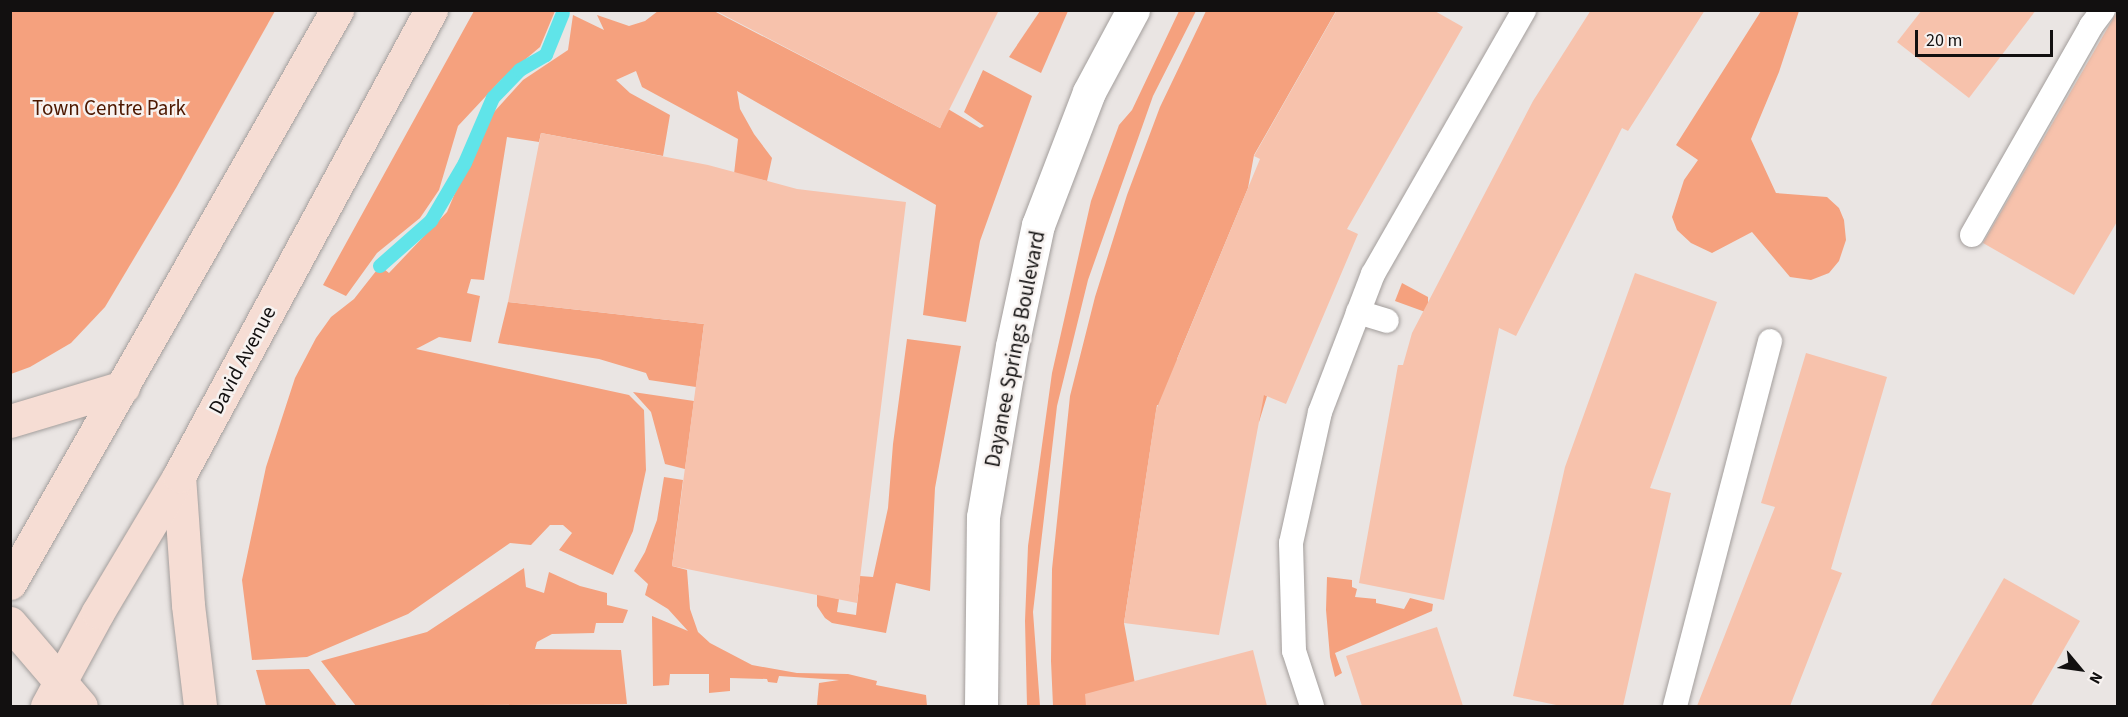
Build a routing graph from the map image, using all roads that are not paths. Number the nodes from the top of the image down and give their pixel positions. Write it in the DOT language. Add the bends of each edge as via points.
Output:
graph roads {
  1 [pos="337,10"];
  2 [pos="431,10"];
  3 [pos="1133,10"];
  4 [pos="1524,10"];
  5 [pos="2103,10"];
  6 [pos="1972,235"];
  7 [pos="1358,312"];
  8 [pos="1387,321"];
  9 [pos="1770,341"];
  10 [pos="123,387"];
  11 [pos="10,421"];
  12 [pos="179,476"];
  13 [pos="10,583"];
  14 [pos="10,623"];
  15 [pos="53,694"];
  16 [pos="81,706"];
  17 [pos="200,706"];
  18 [pos="981,706"];
  19 [pos="1312,706"];
  20 [pos="1676,706"];
  1 -- 10 [label="main road"];
  2 -- 12 [label="main road, David Avenue"];
  3 -- 18 [label="street, Dayanee Springs Boulevard" via="1089,92 1038,225 1021,302 983,517"];
  4 -- 7 [label="lane" via="1373,274"];
  5 -- 6 [label="lane"];
  7 -- 8 [label="lane"];
  7 -- 19 [label="lane" via="1320,412 1292,543 1294,651"];
  9 -- 20 [label="lane"];
  10 -- 11 [label="main road"];
  10 -- 13 [label="main road"];
  12 -- 15 [label="main road, David Avenue"];
  12 -- 17 [label="main road"];
  14 -- 15 [label="main road"];
  15 -- 16 [label="main road"];
}
